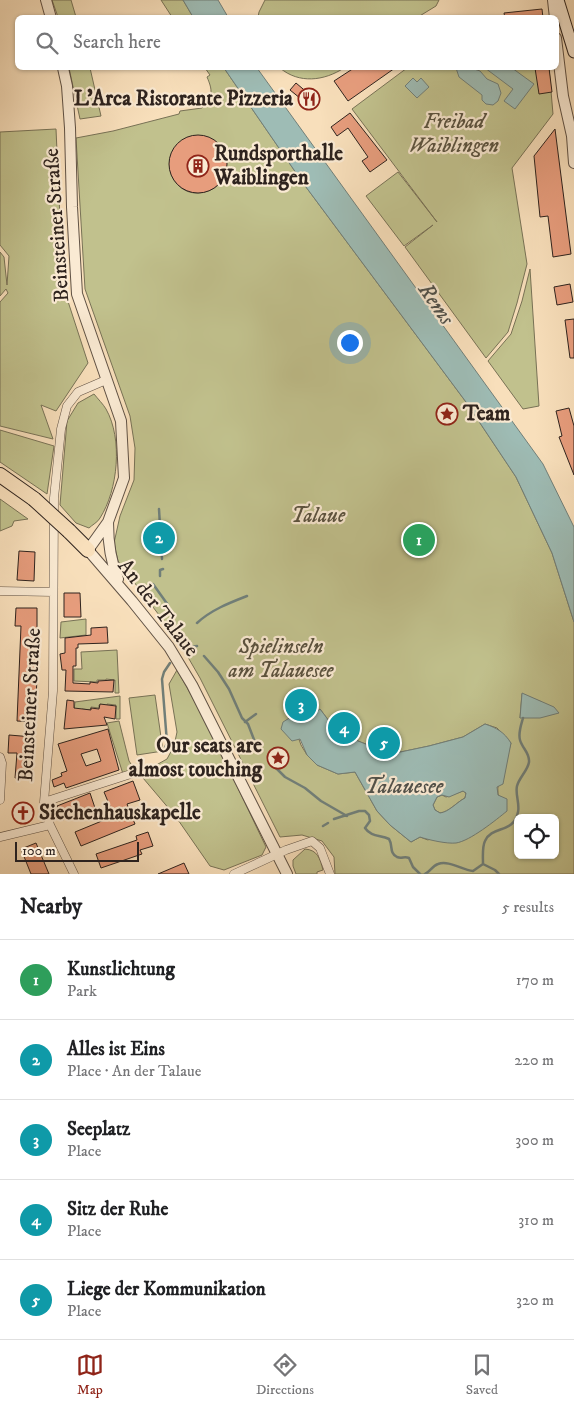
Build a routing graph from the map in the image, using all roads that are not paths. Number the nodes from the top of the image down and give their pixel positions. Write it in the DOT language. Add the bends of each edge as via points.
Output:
graph roads {
  1 [pos="46,0"];
  2 [pos="554,0"];
  3 [pos="558,0"];
  4 [pos="50,15"];
  5 [pos="555,15"];
  6 [pos="574,52"];
  7 [pos="559,63"];
  8 [pos="63,70"];
  9 [pos="574,121"];
  10 [pos="572,136"];
  11 [pos="574,163"];
  12 [pos="106,380"];
  13 [pos="0,475"];
  14 [pos="108,522"];
  15 [pos="88,550"];
  16 [pos="123,590"];
  17 [pos="0,591"];
  18 [pos="53,592"];
  19 [pos="0,757"];
  20 [pos="137,772"];
  21 [pos="0,800"];
  22 [pos="44,802"];
  23 [pos="50,825"];
  24 [pos="0,834"];
  25 [pos="278,854"];
  26 [pos="74,874"];
  27 [pos="234,874"];
  28 [pos="287,874"];
  29 [pos="330,874"];
  1 -- 4 [label="street"];
  2 -- 5 [label="street"];
  3 -- 6 [label="main road"];
  7 -- 10 [label="street"];
  8 -- 12 [label="street, Beinsteiner Straße" via="67,86 77,294"];
  9 -- 10 [label="street"];
  10 -- 11 [label="street"];
  12 -- 14 [label="street, An der Talaue" via="121,421 124,478"];
  12 -- 18 [label="street, Beinsteiner Straße" via="78,392 64,414 54,498"];
  13 -- 15 [label="highway, bridge" via="34,499"];
  14 -- 15 [label="street, An der Talaue"];
  14 -- 16 [label="street" via="112,566"];
  15 -- 16 [label="street, An der Talaue"];
  16 -- 25 [label="street, An der Talaue" via="169,647 192,685"];
  17 -- 18 [label="street"];
  18 -- 22 [label="street, Beinsteiner Straße" via="53,691"];
  19 -- 21 [label="street"];
  20 -- 22 [label="street"];
  22 -- 23 [label="street, Beinsteiner Straße"];
  23 -- 24 [label="street"];
  23 -- 26 [label="street, Beinsteiner Straße"];
  25 -- 27 [label="street"];
  25 -- 28 [label="street, An der Talaue"];
  25 -- 29 [label="street" via="306,842 314,842 324,854"];
}
